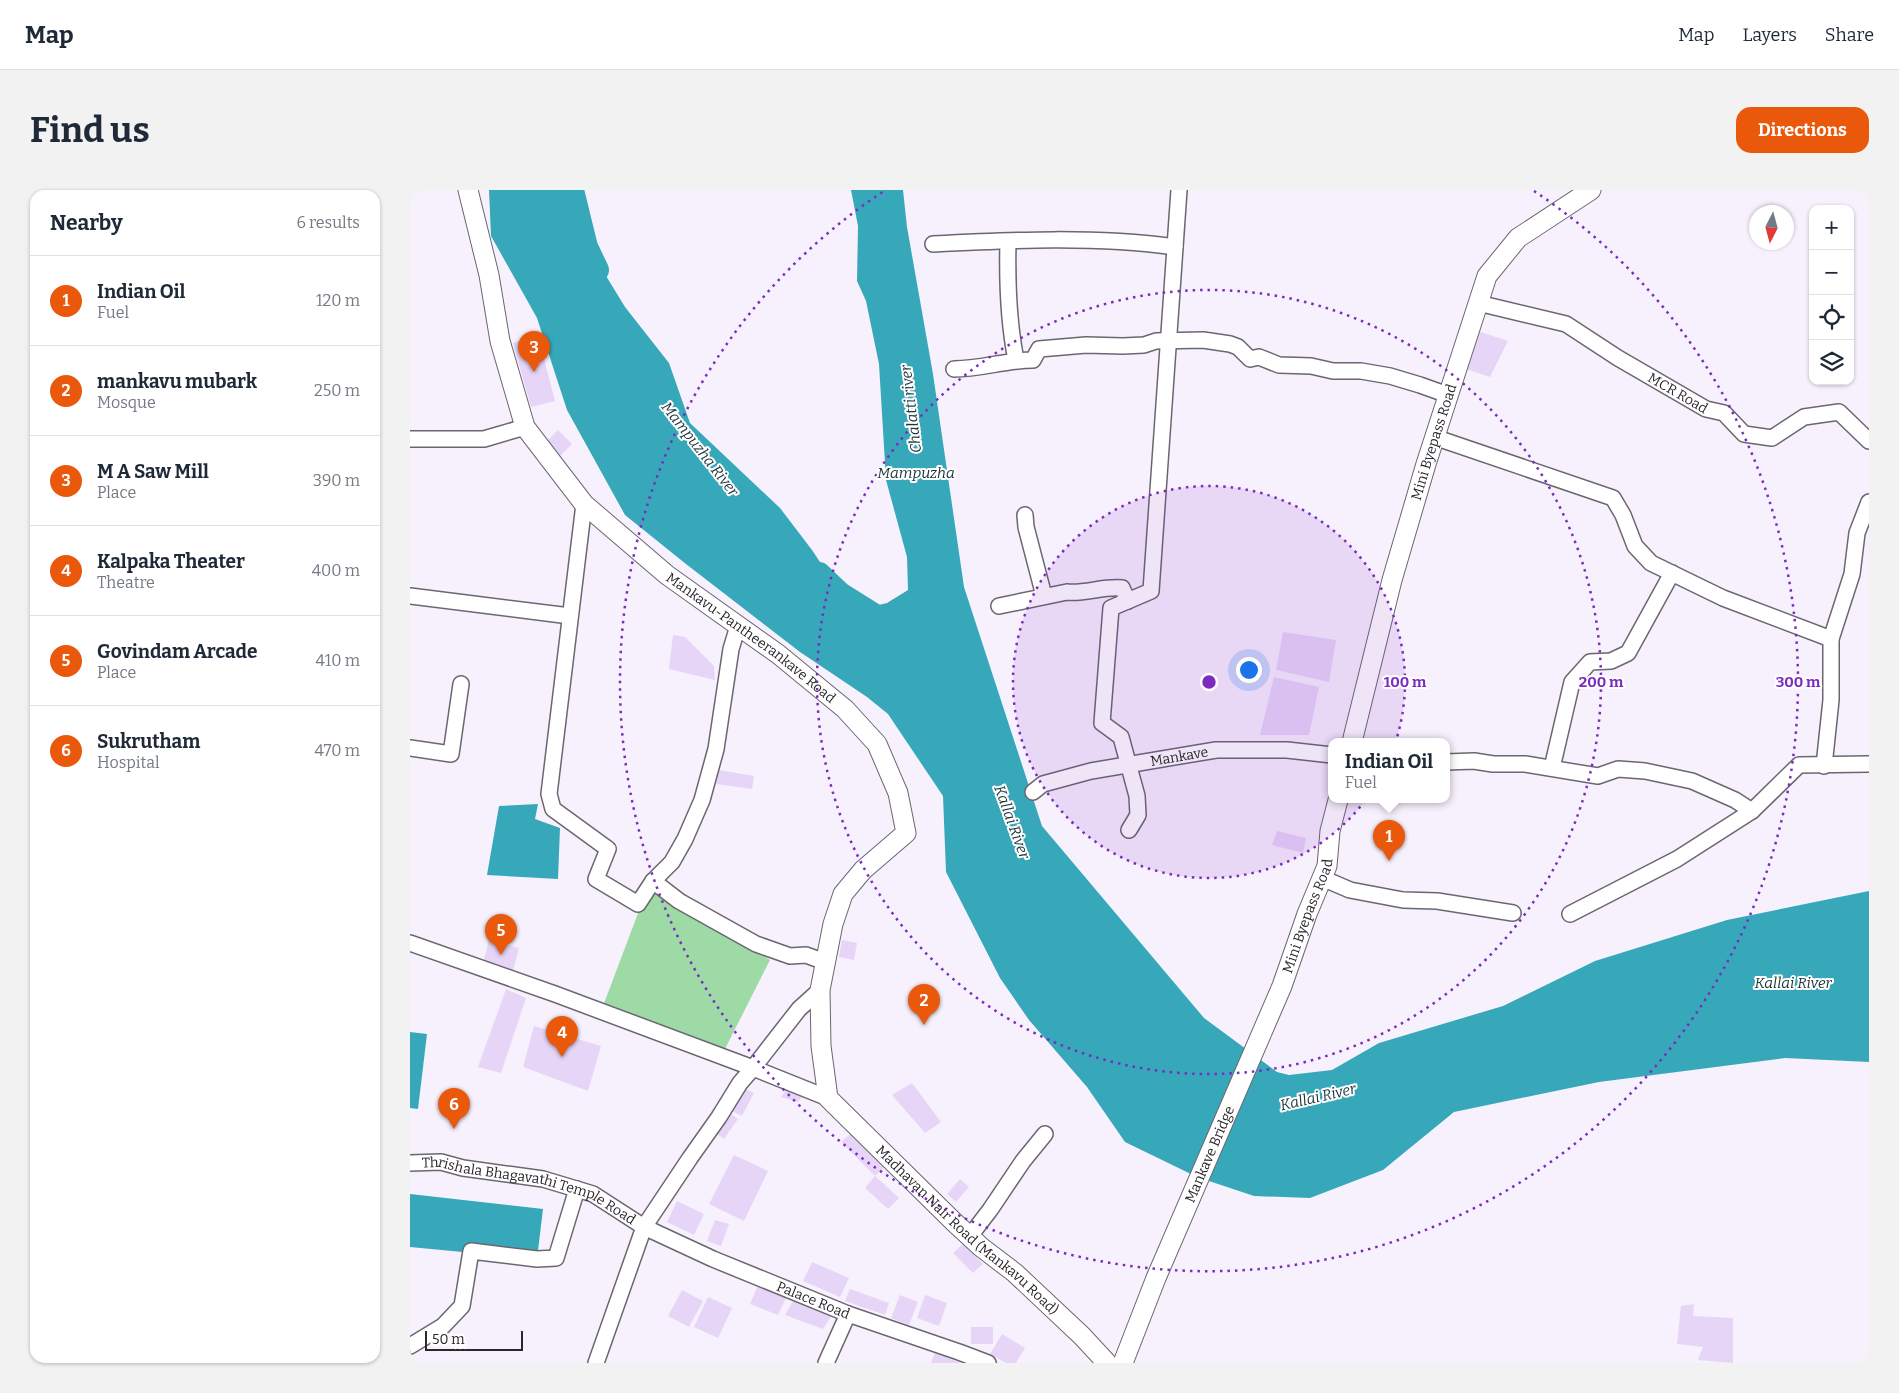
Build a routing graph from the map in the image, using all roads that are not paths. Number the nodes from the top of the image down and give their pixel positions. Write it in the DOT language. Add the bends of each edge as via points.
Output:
graph roads {
  1 [pos="468,190"];
  2 [pos="1179,190"];
  3 [pos="1591,190"];
  4 [pos="1008,242"];
  5 [pos="933,244"];
  6 [pos="1175,247"];
  7 [pos="1478,303"];
  8 [pos="1168,341"];
  9 [pos="1016,360"];
  10 [pos="954,369"];
  11 [pos="1448,395"];
  12 [pos="525,428"];
  13 [pos="1434,438"];
  14 [pos="410,439"];
  15 [pos="1869,441"];
  16 [pos="1869,502"];
  17 [pos="584,504"];
  18 [pos="1025,515"];
  19 [pos="1672,573"];
  20 [pos="410,596"];
  21 [pos="1044,596"];
  22 [pos="1128,601"];
  23 [pos="999,606"];
  24 [pos="570,616"];
  25 [pos="738,626"];
  26 [pos="1831,639"];
  27 [pos="460,684"];
  28 [pos="1353,738"];
  29 [pos="410,748"];
  30 [pos="1328,755"];
  31 [pos="1450,762"];
  32 [pos="1869,764"];
  33 [pos="1129,766"];
  34 [pos="1824,766"];
  35 [pos="1552,768"];
  36 [pos="1033,792"];
  37 [pos="1337,803"];
  38 [pos="1752,811"];
  39 [pos="1129,830"];
  40 [pos="1322,878"];
  41 [pos="653,881"];
  42 [pos="1514,913"];
  43 [pos="1570,914"];
  44 [pos="410,943"];
  45 [pos="825,962"];
  46 [pos="820,990"];
  47 [pos="1264,1030"];
  48 [pos="753,1068"];
  49 [pos="828,1098"];
  50 [pos="1045,1134"];
  51 [pos="410,1162"];
  52 [pos="577,1189"];
  53 [pos="644,1227"];
  54 [pos="970,1236"];
  55 [pos="848,1314"];
  56 [pos="410,1346"];
  57 [pos="596,1363"];
  58 [pos="826,1363"];
  59 [pos="988,1363"];
  60 [pos="1107,1363"];
  61 [pos="1123,1363"];
  1 -- 12 [label="main road, Mankavu-Pantheerankave Road" via="489,275 500,342"];
  2 -- 6 [label="street"];
  3 -- 7 [label="main road, Mini Byepass Road" via="1518,238 1487,276"];
  4 -- 5 [label="street"];
  4 -- 6 [label="street" via="1080,240"];
  4 -- 9 [label="street" via="1008,300"];
  6 -- 8 [label="street"];
  7 -- 11 [label="main road, Mini Byepass Road"];
  7 -- 15 [label="street, MCR Road" via="1566,324 1706,409 1724,413 1744,434 1772,438 1804,417 1840,412"];
  8 -- 9 [label="street" via="1039,350 1033,360"];
  8 -- 11 [label="street" via="1203,340 1230,344 1250,359 1259,357 1279,365 1390,376"];
  8 -- 22 [label="street" via="1150,591"];
  9 -- 10 [label="street"];
  11 -- 13 [label="main road, Mini Byepass Road"];
  12 -- 14 [label="street" via="484,439"];
  12 -- 17 [label="main road, Mankavu-Pantheerankave Road"];
  13 -- 19 [label="street" via="1613,498 1634,546 1651,563"];
  13 -- 28 [label="main road, Mini Byepass Road" via="1392,580"];
  16 -- 26 [label="street" via="1857,532 1852,574"];
  17 -- 24 [label="street"];
  17 -- 25 [label="main road, Mankavu-Pantheerankave Road" via="667,575"];
  18 -- 21 [label="street"];
  19 -- 26 [label="street" via="1722,598"];
  19 -- 35 [label="street" via="1628,653 1611,661 1590,662 1572,682"];
  20 -- 24 [label="street"];
  21 -- 22 [label="street" via="1114,587 1122,588"];
  21 -- 23 [label="street"];
  22 -- 33 [label="street" via="1112,608 1102,724 1121,737"];
  24 -- 41 [label="street" via="549,794 553,809 608,848 596,879 638,904"];
  25 -- 41 [label="street" via="731,649 716,750 702,800 672,862"];
  25 -- 45 [label="main road, Mankavu-Pantheerankave Road" via="778,654 844,709 878,744 898,793 906,833 863,870 843,894"];
  26 -- 34 [label="street" via="1831,700"];
  27 -- 29 [label="street" via="451,754"];
  30 -- 33 [label="street, Mankave" via="1286,750 1216,750"];
  31 -- 35 [label="street"];
  32 -- 34 [label="street"];
  33 -- 36 [label="street, Mankave" via="1091,771 1044,784"];
  33 -- 39 [label="street" via="1138,815"];
  34 -- 38 [label="street" via="1799,765"];
  35 -- 38 [label="street" via="1598,776 1618,769 1692,780"];
  37 -- 40 [label="main road, Mini Byepass Road" via="1330,831 1327,866"];
  38 -- 43 [label="street" via="1677,858"];
  40 -- 42 [label="street" via="1350,890 1403,900 1437,900"];
  40 -- 47 [label="main road, Mini Byepass Road"];
  41 -- 45 [label="street" via="679,901 756,944 790,956 806,955"];
  44 -- 48 [label="street"];
  45 -- 46 [label="main road, Mankavu-Pantheerankave Road"];
  46 -- 48 [label="street" via="799,1009"];
  46 -- 49 [label="main road, Mankavu-Pantheerankave Road" via="821,1046"];
  47 -- 61 [label="main road, Mankave Bridge" via="1156,1278"];
  48 -- 49 [label="street"];
  48 -- 53 [label="street"];
  49 -- 54 [label="main road, Madhavan Nair Road (Mankavu Road)"];
  50 -- 54 [label="street"];
  51 -- 52 [label="street, Thrishala Bhagavathi Temple Road" via="441,1162"];
  52 -- 53 [label="street, Thrishala Bhagavathi Temple Road" via="593,1194"];
  52 -- 56 [label="street" via="556,1258 537,1259 471,1251 462,1306 443,1326"];
  53 -- 55 [label="street, Palace Road"];
  53 -- 57 [label="street"];
  54 -- 60 [label="main road, Madhavan Nair Road (Mankavu Road)" via="1015,1273"];
  55 -- 58 [label="street"];
  55 -- 59 [label="street, Palace Road"];
}
